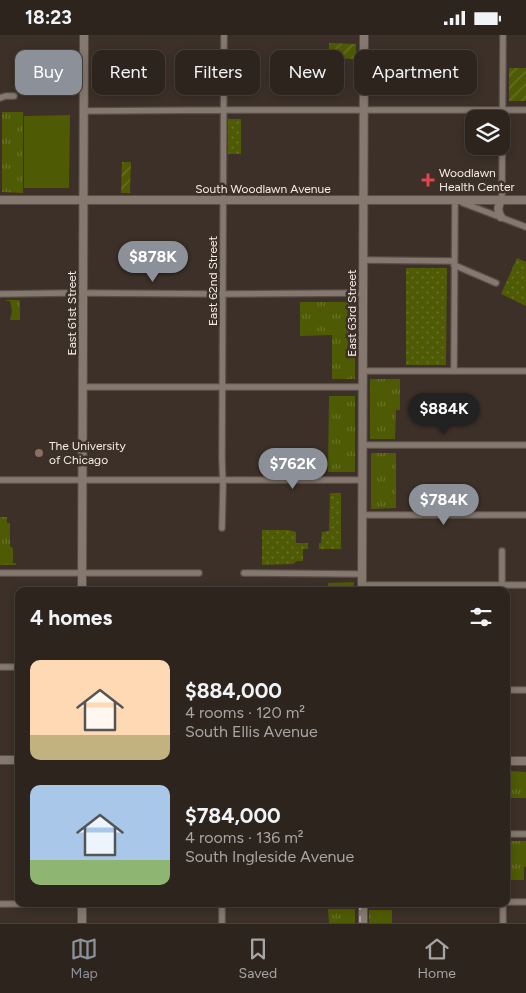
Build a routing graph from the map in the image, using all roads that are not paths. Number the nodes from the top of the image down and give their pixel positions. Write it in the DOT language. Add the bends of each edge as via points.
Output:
graph roads {
  1 [pos="84,35"];
  2 [pos="224,35"];
  3 [pos="364,35"];
  4 [pos="502,35"];
  5 [pos="14,96"];
  6 [pos="0,98"];
  7 [pos="224,110"];
  8 [pos="364,110"];
  9 [pos="465,110"];
  10 [pos="502,110"];
  11 [pos="510,110"];
  12 [pos="526,110"];
  13 [pos="83,111"];
  14 [pos="502,155"];
  15 [pos="0,200"];
  16 [pos="83,200"];
  17 [pos="223,200"];
  18 [pos="363,200"];
  19 [pos="457,200"];
  20 [pos="501,200"];
  21 [pos="526,200"];
  22 [pos="501,217"];
  23 [pos="526,227"];
  24 [pos="363,260"];
  25 [pos="454,263"];
  26 [pos="496,283"];
  27 [pos="0,293"];
  28 [pos="68,293"];
  29 [pos="83,293"];
  30 [pos="363,293"];
  31 [pos="223,294"];
  32 [pos="363,371"];
  33 [pos="454,371"];
  34 [pos="526,371"];
  35 [pos="83,387"];
  36 [pos="222,387"];
  37 [pos="363,387"];
  38 [pos="363,445"];
  39 [pos="526,445"];
  40 [pos="0,480"];
  41 [pos="82,480"];
  42 [pos="223,480"];
  43 [pos="363,480"];
  44 [pos="362,515"];
  45 [pos="526,515"];
  46 [pos="222,528"];
  47 [pos="502,551"];
  48 [pos="0,573"];
  49 [pos="199,573"];
  50 [pos="244,573"];
  51 [pos="362,573"];
  52 [pos="82,574"];
  53 [pos="526,585"];
  54 [pos="82,587"];
  55 [pos="362,587"];
  56 [pos="502,587"];
  57 [pos="510,587"];
  58 [pos="0,667"];
  59 [pos="15,667"];
  60 [pos="510,690"];
  61 [pos="526,690"];
  62 [pos="0,760"];
  63 [pos="15,760"];
  64 [pos="510,761"];
  65 [pos="526,761"];
  66 [pos="510,834"];
  67 [pos="526,834"];
  68 [pos="526,902"];
  69 [pos="510,903"];
  70 [pos="0,904"];
  71 [pos="15,904"];
  72 [pos="81,907"];
  73 [pos="222,907"];
  74 [pos="363,907"];
  75 [pos="505,907"];
  76 [pos="82,923"];
  77 [pos="222,923"];
  78 [pos="363,923"];
  79 [pos="503,923"];
  1 -- 13 [label="street, East 61st Street"];
  2 -- 7 [label="street, East 62nd Street"];
  3 -- 8 [label="street, East 63rd Street"];
  4 -- 10 [label="street"];
  5 -- 6 [label="street"];
  7 -- 8 [label="street"];
  7 -- 13 [label="street"];
  7 -- 17 [label="street, East 62nd Street"];
  8 -- 9 [label="street"];
  8 -- 18 [label="street, East 63rd Street"];
  11 -- 12 [label="street"];
  13 -- 16 [label="street, East 61st Street"];
  14 -- 20 [label="street"];
  15 -- 16 [label="street, South Woodlawn Avenue"];
  16 -- 17 [label="street, South Woodlawn Avenue"];
  16 -- 29 [label="street, East 61st Street"];
  17 -- 18 [label="street, South Woodlawn Avenue"];
  17 -- 31 [label="street, East 62nd Street"];
  18 -- 19 [label="street, South Woodlawn Avenue"];
  18 -- 24 [label="street, East 63rd Street"];
  19 -- 20 [label="street, South Woodlawn Avenue"];
  19 -- 22 [label="street"];
  19 -- 25 [label="street"];
  20 -- 21 [label="street, South Woodlawn Avenue"];
  20 -- 22 [label="street" via="498,212"];
  22 -- 23 [label="street"];
  24 -- 25 [label="street"];
  24 -- 30 [label="street, East 63rd Street"];
  25 -- 26 [label="street"];
  25 -- 33 [label="street"];
  27 -- 28 [label="street"];
  29 -- 31 [label="street"];
  29 -- 35 [label="street, East 61st Street"];
  30 -- 31 [label="street"];
  30 -- 32 [label="street, East 63rd Street"];
  31 -- 36 [label="street, East 62nd Street"];
  32 -- 33 [label="street"];
  32 -- 37 [label="street, East 63rd Street"];
  33 -- 34 [label="street"];
  35 -- 36 [label="street"];
  35 -- 41 [label="street, East 61st Street"];
  36 -- 37 [label="street"];
  36 -- 42 [label="street, East 62nd Street"];
  37 -- 38 [label="street, East 63rd Street"];
  38 -- 39 [label="street"];
  38 -- 43 [label="street, East 63rd Street"];
  40 -- 41 [label="street"];
  41 -- 42 [label="street"];
  41 -- 52 [label="street, East 61st Street"];
  42 -- 43 [label="street"];
  42 -- 46 [label="street, East 62nd Street"];
  43 -- 44 [label="street, East 63rd Street"];
  44 -- 45 [label="street"];
  44 -- 51 [label="street, East 63rd Street"];
  47 -- 56 [label="street"];
  48 -- 52 [label="street"];
  49 -- 52 [label="street"];
  50 -- 51 [label="street"];
  51 -- 55 [label="street, East 63rd Street"];
  52 -- 54 [label="street, East 61st Street"];
  53 -- 57 [label="street"];
  58 -- 59 [label="street"];
  60 -- 61 [label="street"];
  62 -- 63 [label="street"];
  64 -- 65 [label="street"];
  66 -- 67 [label="street"];
  68 -- 69 [label="street"];
  70 -- 71 [label="street"];
  72 -- 76 [label="street"];
  73 -- 77 [label="street"];
  74 -- 78 [label="street"];
  75 -- 79 [label="street"];
}
